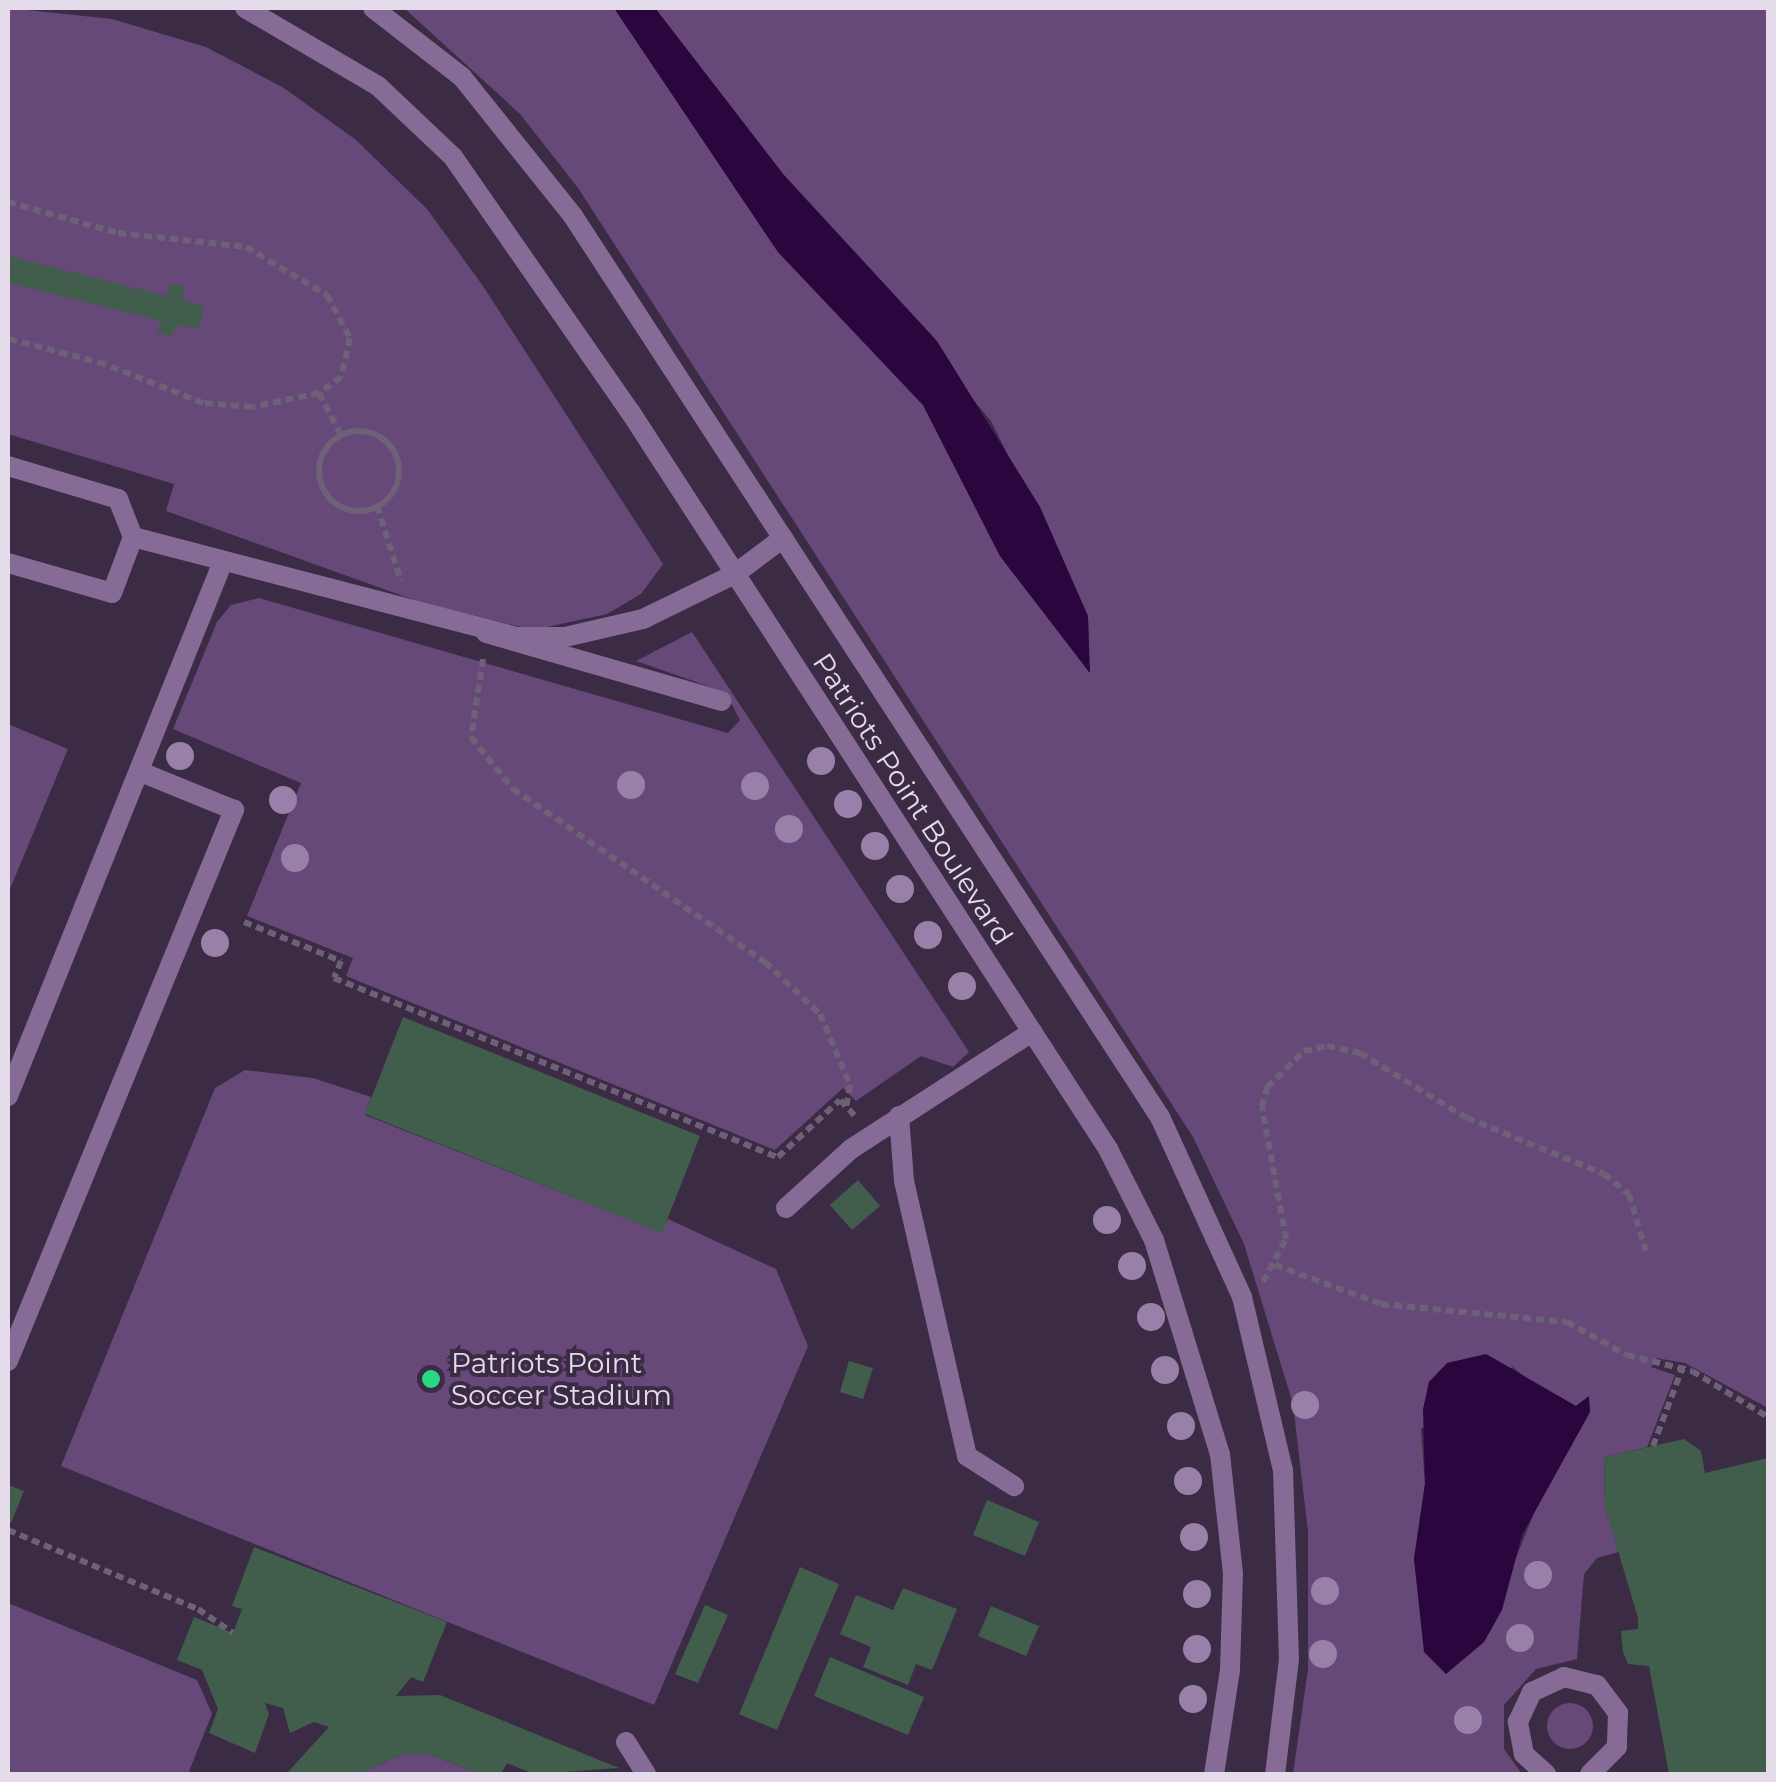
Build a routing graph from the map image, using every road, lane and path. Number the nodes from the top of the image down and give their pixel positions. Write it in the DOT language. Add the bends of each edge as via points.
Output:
graph roads {
  1 [pos="245,8"];
  2 [pos="373,8"];
  3 [pos="8,202"];
  4 [pos="8,339"];
  5 [pos="319,393"];
  6 [pos="340,435"];
  7 [pos="8,466"];
  8 [pos="377,506"];
  9 [pos="132,537"];
  10 [pos="782,538"];
  11 [pos="8,563"];
  12 [pos="222,564"];
  13 [pos="735,574"];
  14 [pos="410,611"];
  15 [pos="486,633"];
  16 [pos="721,701"];
  17 [pos="140,772"];
  18 [pos="244,922"];
  19 [pos="1032,1032"];
  20 [pos="8,1096"];
  21 [pos="846,1107"];
  22 [pos="898,1116"];
  23 [pos="873,1134"];
  24 [pos="786,1208"];
  25 [pos="1646,1251"];
  26 [pos="1275,1265"];
  27 [pos="1242,1297"];
  28 [pos="8,1361"];
  29 [pos="1683,1368"];
  30 [pos="1768,1417"];
  31 [pos="1653,1446"];
  32 [pos="1014,1486"];
  33 [pos="8,1530"];
  34 [pos="233,1634"];
  35 [pos="626,1742"];
  36 [pos="646,1774"];
  37 [pos="1214,1774"];
  38 [pos="1275,1774"];
  39 [pos="1546,1774"];
  40 [pos="1590,1774"];
  1 -- 13 [label="street, Patriots Point Boulevard" via="378,86 453,157"];
  2 -- 10 [label="street, Patriots Point Boulevard" via="462,77 509,126"];
  3 -- 5 [label="path" via="118,233 246,248 294,270 342,313 350,338 341,377"];
  4 -- 5 [label="path" via="105,364 203,403 252,407"];
  5 -- 6 [label="path"];
  6 -- 8 [label="path" via="323,454 321,485 346,509"];
  6 -- 8 [label="path" via="374,434 394,451 398,482"];
  7 -- 9 [label="street" via="118,500"];
  8 -- 14 [label="path"];
  9 -- 11 [label="street" via="112,593"];
  9 -- 12 [label="street"];
  10 -- 13 [label="street"];
  10 -- 27 [label="street, Patriots Point Boulevard" via="1160,1117"];
  12 -- 14 [label="street"];
  12 -- 17 [label="street"];
  13 -- 15 [label="street" via="603,630 564,638"];
  13 -- 19 [label="street, Patriots Point Boulevard"];
  14 -- 15 [label="street"];
  15 -- 16 [label="street"];
  15 -- 21 [label="path" via="471,737 513,789 765,962 820,1014 850,1086"];
  17 -- 20 [label="street"];
  17 -- 28 [label="street" via="234,810"];
  18 -- 21 [label="path" via="342,961 334,978 778,1158 840,1100"];
  19 -- 22 [label="street"];
  19 -- 37 [label="street, Patriots Point Boulevard" via="1108,1148 1154,1240 1220,1454 1233,1574"];
  21 -- 23 [label="path"];
  22 -- 23 [label="street"];
  22 -- 32 [label="street" via="904,1181 967,1456"];
  23 -- 24 [label="street"];
  25 -- 26 [label="path" via="1629,1194 1604,1174 1468,1118 1360,1054 1327,1046 1304,1051 1267,1087 1262,1108 1285,1212"];
  26 -- 27 [label="path"];
  26 -- 29 [label="path" via="1381,1304 1567,1322 1627,1355"];
  27 -- 38 [label="street, Patriots Point Boulevard" via="1283,1470 1290,1559 1289,1659"];
  29 -- 30 [label="path"];
  29 -- 31 [label="path"];
  33 -- 34 [label="path" via="198,1610"];
  35 -- 36 [label="street"];
  39 -- 40 [label="street" via="1524,1754 1518,1722 1532,1692 1564,1677 1597,1685 1618,1713 1617,1747"];
}
